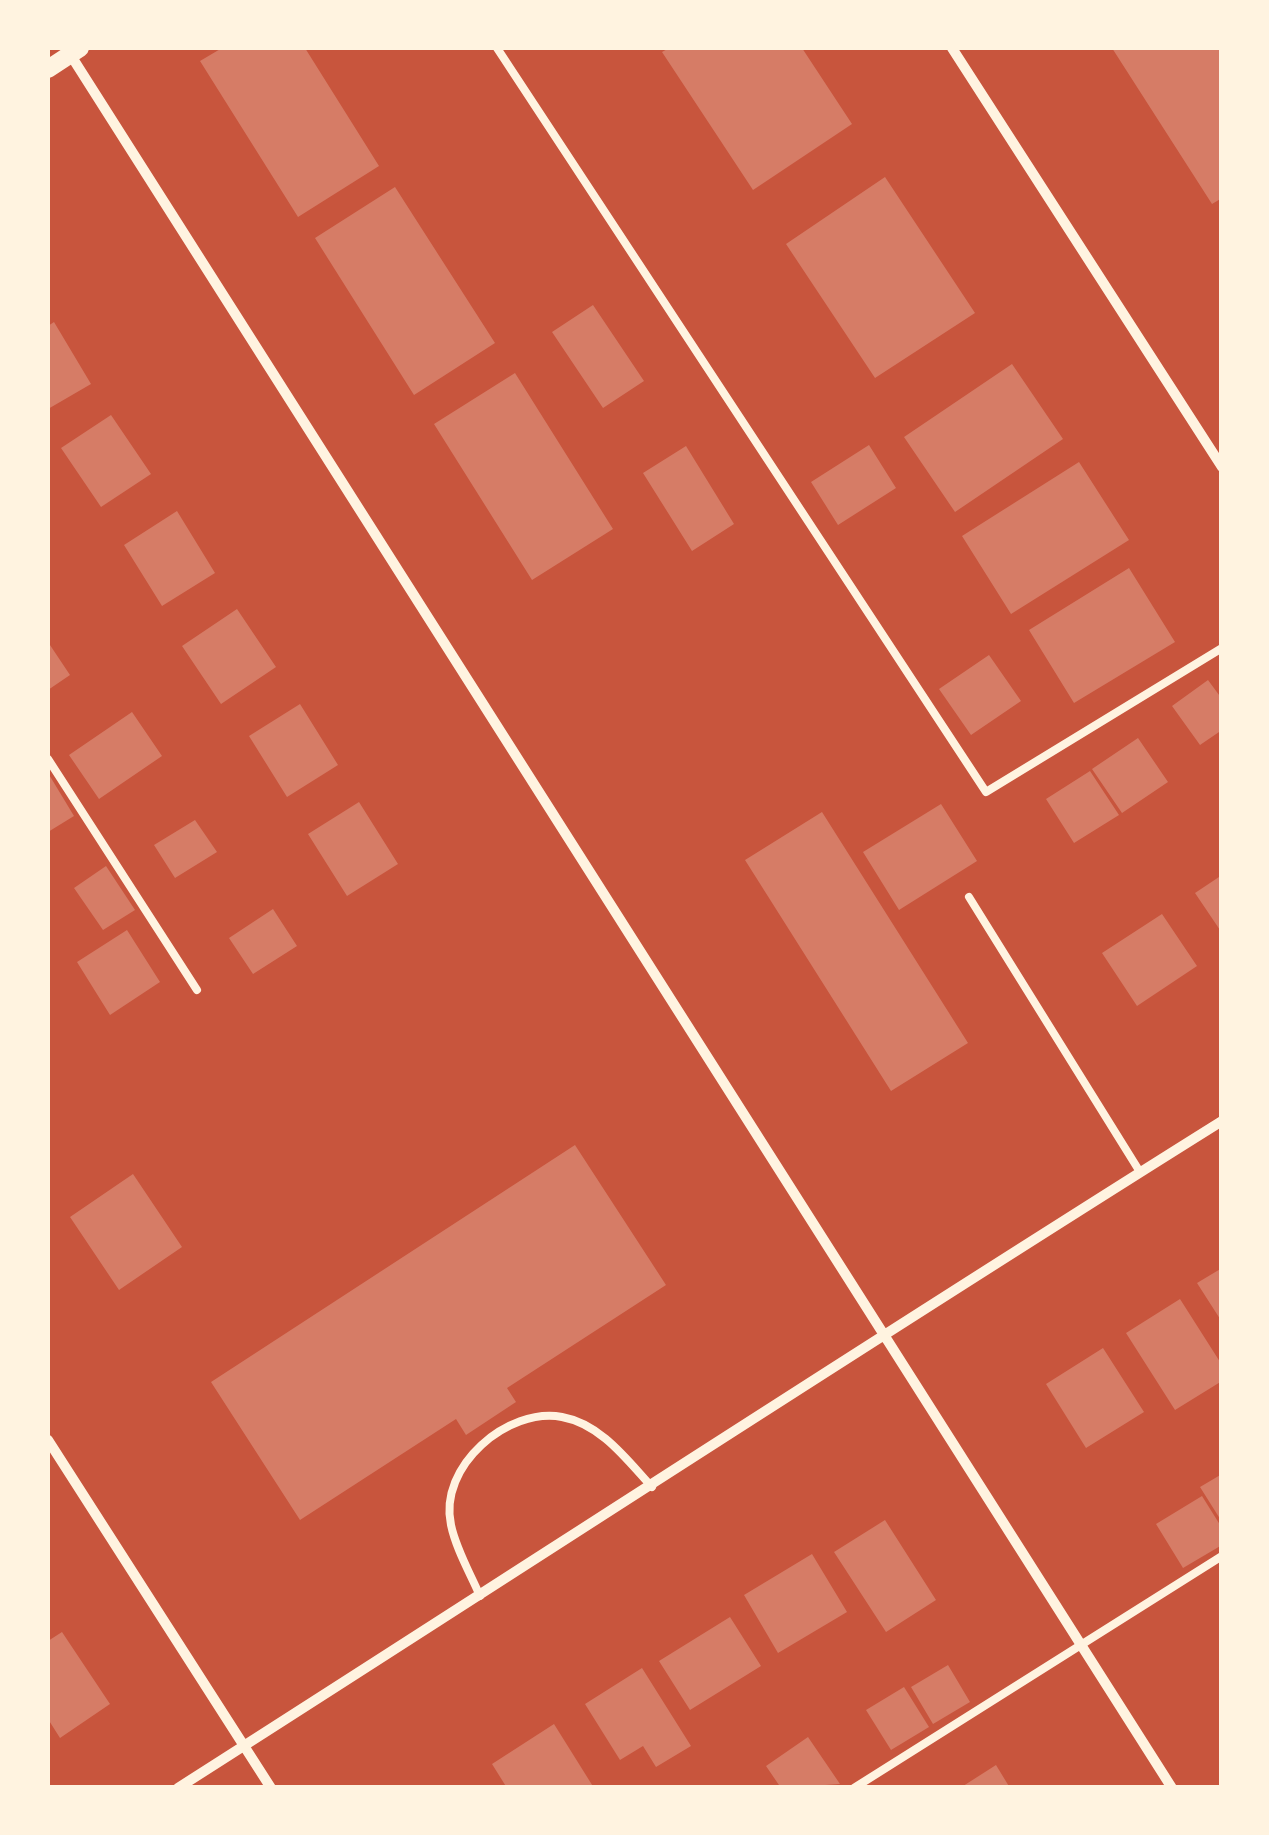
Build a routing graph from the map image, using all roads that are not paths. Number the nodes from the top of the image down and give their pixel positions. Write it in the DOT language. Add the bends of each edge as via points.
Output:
graph roads {
  1 [pos="497,48"];
  2 [pos="952,48"];
  3 [pos="75,51"];
  4 [pos="48,69"];
  5 [pos="1222,466"];
  6 [pos="1222,648"];
  7 [pos="48,759"];
  8 [pos="969,898"];
  9 [pos="197,990"];
  10 [pos="1222,1121"];
  11 [pos="1140,1172"];
  12 [pos="884,1332"];
  13 [pos="48,1440"];
  14 [pos="652,1487"];
  15 [pos="1222,1556"];
  16 [pos="480,1596"];
  17 [pos="1082,1645"];
  18 [pos="244,1745"];
  19 [pos="178,1788"];
  20 [pos="271,1788"];
  21 [pos="854,1788"];
  22 [pos="1172,1788"];
  1 -- 6 [label="lane" via="986,792"];
  2 -- 5 [label="street"];
  3 -- 4 [label="street"];
  3 -- 12 [label="street"];
  7 -- 9 [label="lane"];
  8 -- 11 [label="lane"];
  10 -- 11 [label="street"];
  11 -- 12 [label="street"];
  12 -- 14 [label="street"];
  12 -- 17 [label="street"];
  13 -- 18 [label="street"];
  14 -- 16 [label="street"];
  14 -- 16 [label="lane" via="595,1430 562,1417 518,1419 476,1448 455,1486 449,1521"];
  15 -- 17 [label="lane"];
  16 -- 18 [label="street"];
  17 -- 21 [label="lane"];
  17 -- 22 [label="street"];
  18 -- 19 [label="street"];
  18 -- 20 [label="street"];
}
